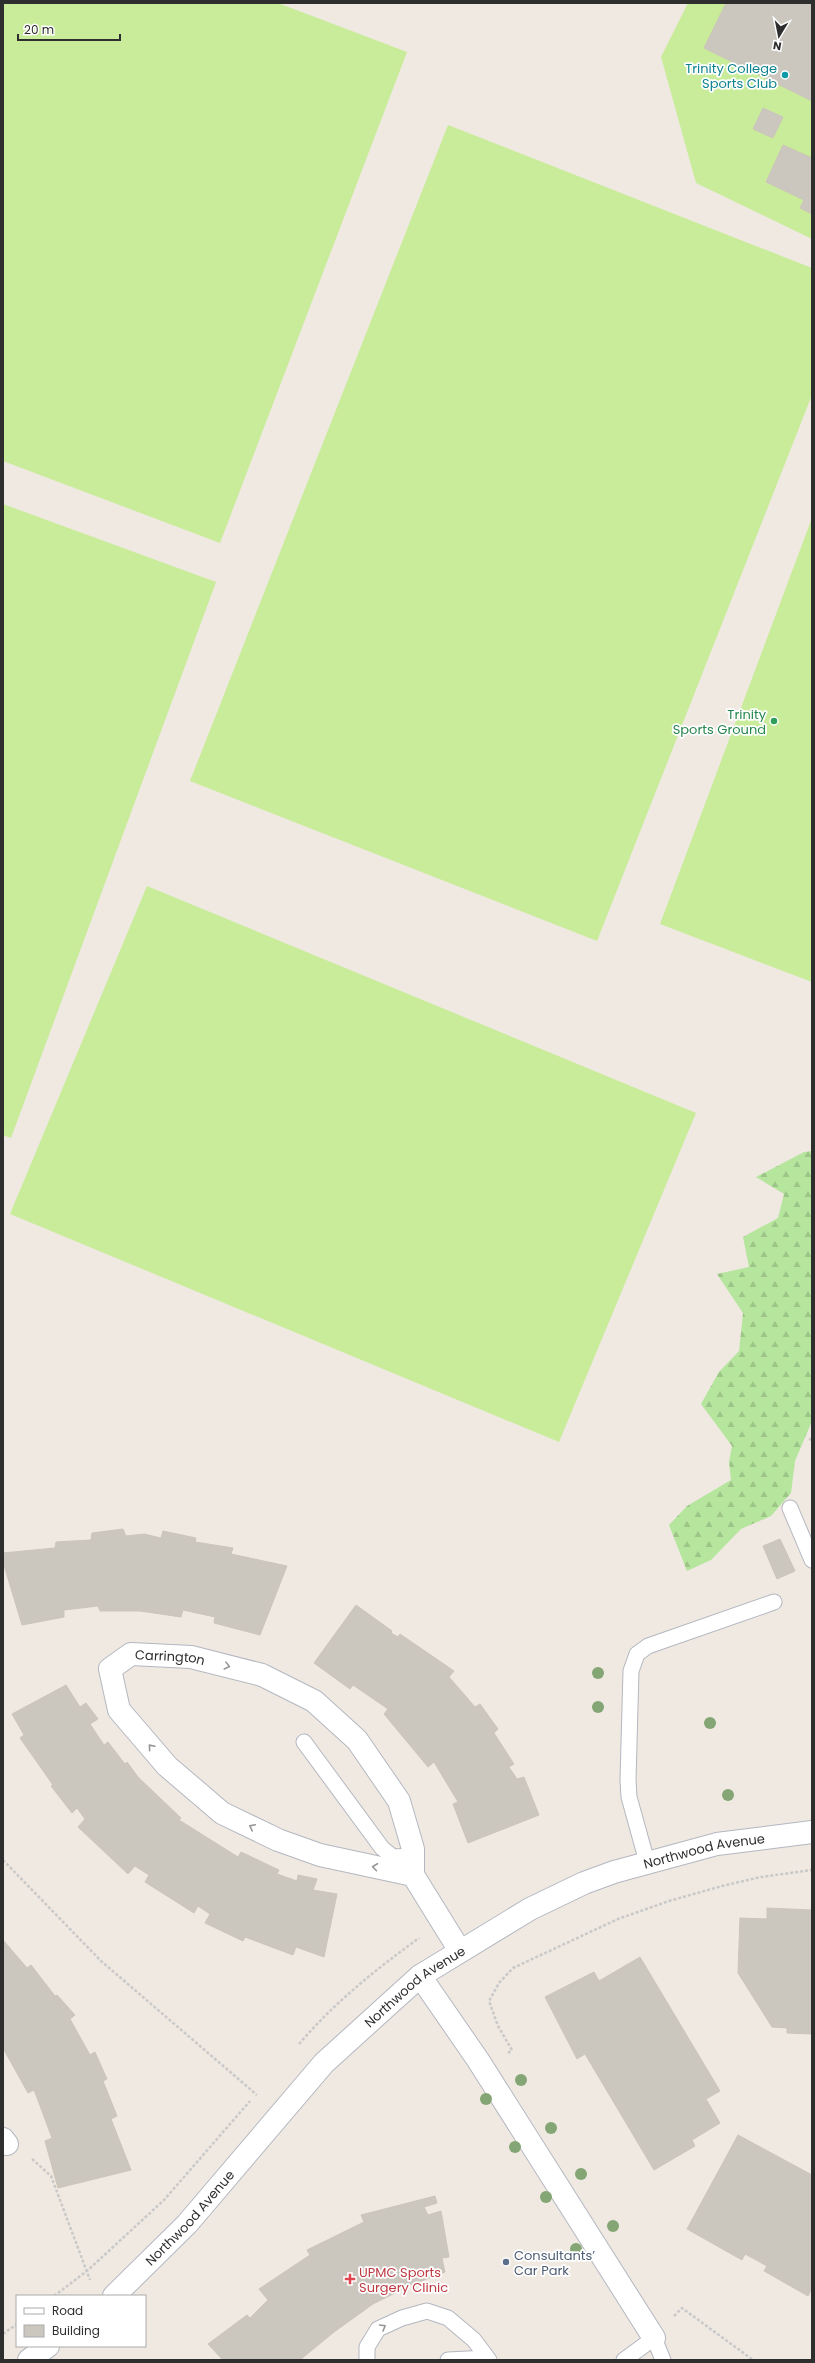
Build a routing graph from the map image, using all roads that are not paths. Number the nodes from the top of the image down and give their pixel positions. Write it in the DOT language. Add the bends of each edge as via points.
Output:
graph roads {
  1 [pos="790,1508"];
  2 [pos="812,1560"];
  3 [pos="774,1602"];
  4 [pos="304,1742"];
  5 [pos="812,1832"];
  6 [pos="647,1862"];
  7 [pos="413,1865"];
  8 [pos="460,1951"];
  9 [pos="420,1976"];
  10 [pos="115,2295"];
  11 [pos="654,2338"];
  12 [pos="47,2347"];
  13 [pos="488,2359"];
  14 [pos="29,2360"];
  15 [pos="367,2360"];
  16 [pos="448,2360"];
  17 [pos="624,2360"];
  18 [pos="663,2360"];
  1 -- 2 [label="lane"];
  3 -- 6 [label="lane" via="648,1646 637,1654 631,1671 628,1780 629,1797"];
  4 -- 7 [label="lane" via="382,1848 393,1857"];
  5 -- 6 [label="street, Northwood Avenue" via="717,1844"];
  6 -- 8 [label="street, Northwood Avenue" via="584,1883 530,1909"];
  7 -- 7 [label="street, Carrington, one-way" via="320,1855 278,1840 222,1812 167,1766 119,1710 110,1669 131,1654 191,1657 262,1675 314,1701 357,1740 399,1801 413,1849"];
  7 -- 8 [label="street, Carrington"];
  8 -- 9 [label="street, Northwood Avenue"];
  9 -- 10 [label="street, Northwood Avenue" via="324,2064 187,2224"];
  9 -- 11 [label="street" via="444,2007 485,2070"];
  11 -- 17 [label="lane"];
  11 -- 18 [label="lane"];
  12 -- 14 [label="street"];
  15 -- 13 [label="lane, one-way" via="367,2347 378,2329 426,2311 448,2318 474,2340"];
  13 -- 16 [label="lane"];
}
